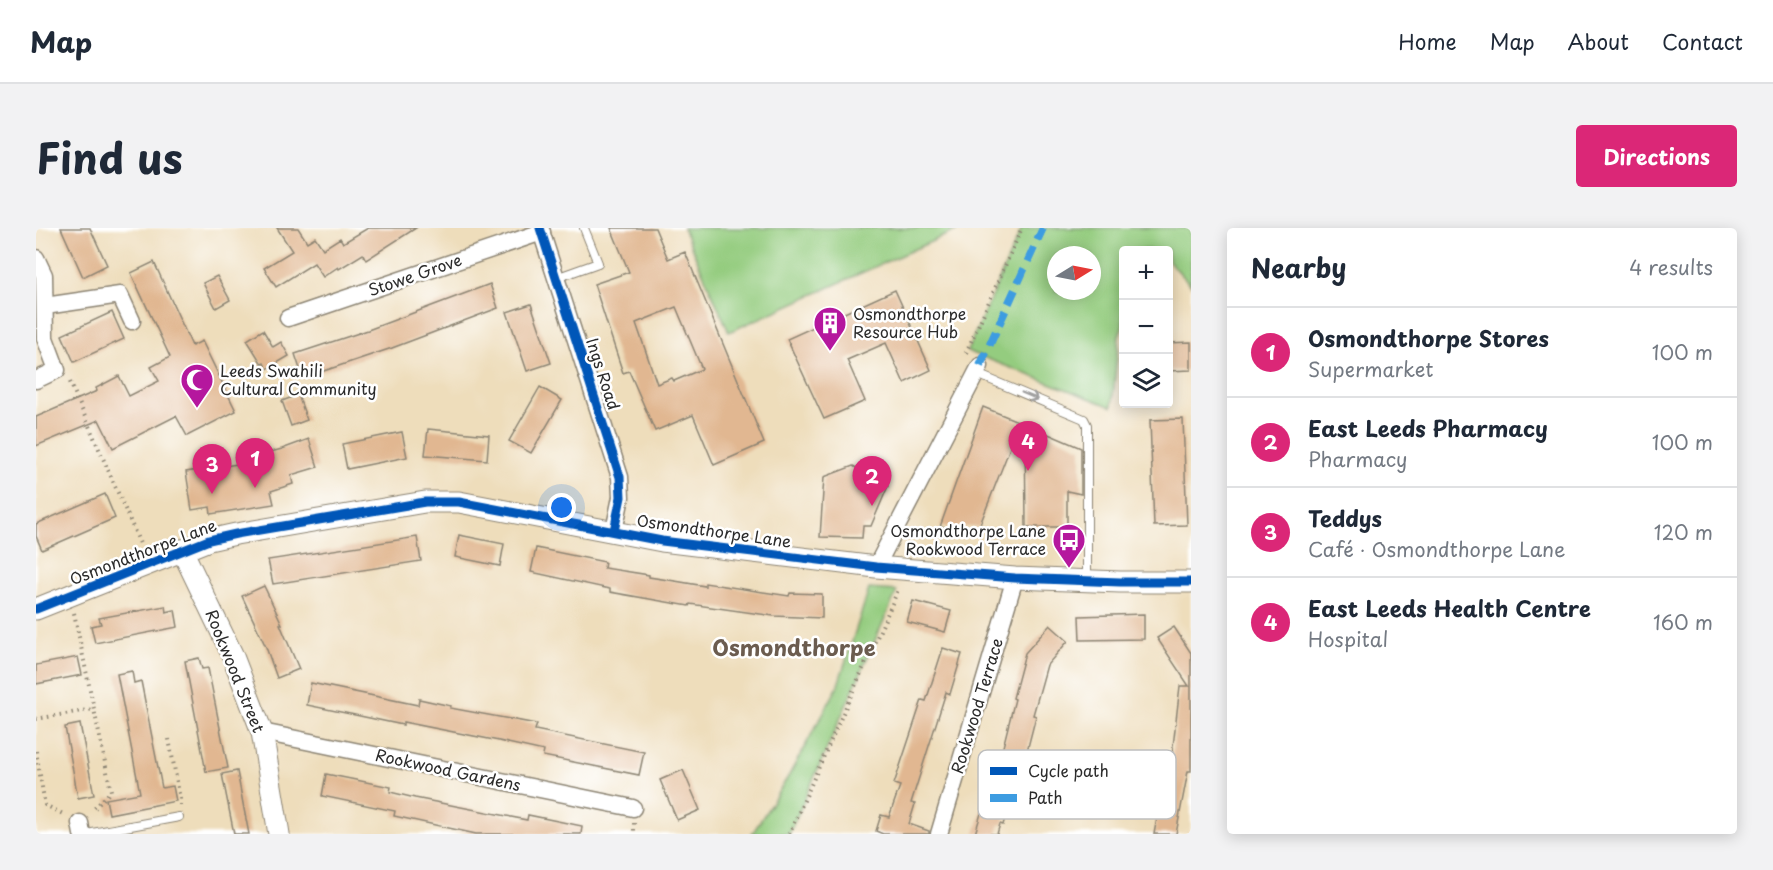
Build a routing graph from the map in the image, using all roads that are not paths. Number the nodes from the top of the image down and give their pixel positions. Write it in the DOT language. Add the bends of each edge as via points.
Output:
graph roads {
  1 [pos="584,228"];
  2 [pos="541,230"];
  3 [pos="36,258"];
  4 [pos="556,278"];
  5 [pos="45,306"];
  6 [pos="288,318"];
  7 [pos="132,321"];
  8 [pos="978,370"];
  9 [pos="36,380"];
  10 [pos="614,531"];
  11 [pos="182,550"];
  12 [pos="876,567"];
  13 [pos="1015,578"];
  14 [pos="1087,581"];
  15 [pos="1191,582"];
  16 [pos="36,609"];
  17 [pos="262,732"];
  18 [pos="633,808"];
  19 [pos="179,817"];
  20 [pos="83,830"];
  21 [pos="279,834"];
  22 [pos="939,834"];
  1 -- 4 [label="lane" via="598,263"];
  2 -- 4 [label="street, Ings Road"];
  2 -- 6 [label="street, Stowe Grove"];
  3 -- 5 [label="street" via="44,275"];
  4 -- 10 [label="street, Ings Road" via="620,477 621,497"];
  5 -- 7 [label="street" via="120,296"];
  5 -- 9 [label="street" via="45,338 57,370"];
  8 -- 12 [label="street"];
  8 -- 14 [label="lane, one-way" via="1088,424"];
  10 -- 11 [label="street, Osmondthorpe Lane" via="459,502 425,502 236,534"];
  10 -- 12 [label="street, Osmondthorpe Lane" via="662,541"];
  11 -- 16 [label="street, Osmondthorpe Lane"];
  11 -- 17 [label="street, Rookwood Street" via="232,654"];
  12 -- 13 [label="street, Osmondthorpe Lane"];
  13 -- 14 [label="street, Osmondthorpe Lane"];
  13 -- 22 [label="street, Rookwood Terrace"];
  14 -- 15 [label="street, Osmondthorpe Lane"];
  17 -- 18 [label="street, Rookwood Gardens"];
  17 -- 21 [label="street, Rookwood Street"];
  19 -- 20 [label="lane"];
}
